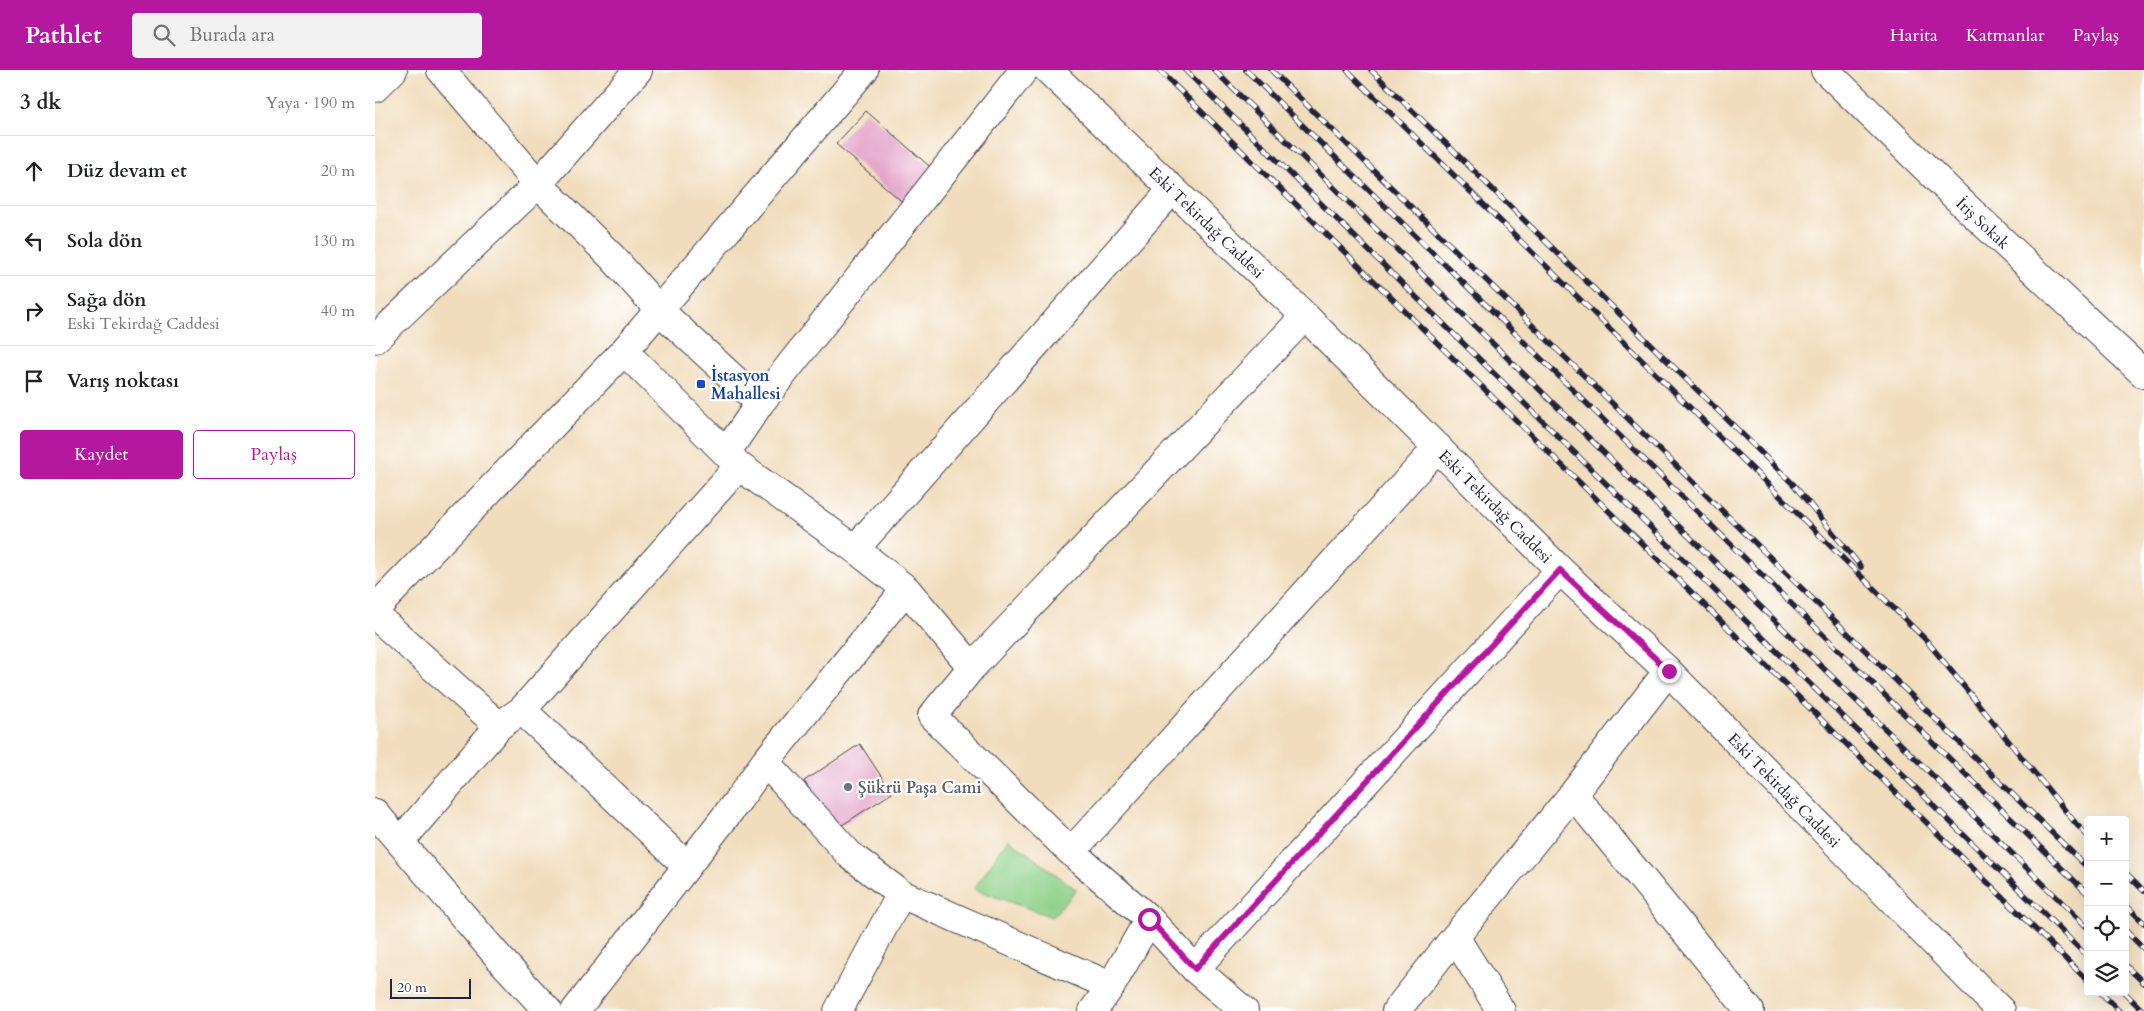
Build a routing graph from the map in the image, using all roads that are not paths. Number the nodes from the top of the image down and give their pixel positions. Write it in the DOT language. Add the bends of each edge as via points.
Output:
graph roads {
  1 [pos="393,70"];
  2 [pos="441,70"];
  3 [pos="638,70"];
  4 [pos="863,70"];
  5 [pos="1024,70"];
  6 [pos="1048,70"];
  7 [pos="1825,70"];
  8 [pos="375,88"];
  9 [pos="538,184"];
  10 [pos="1172,190"];
  11 [pos="660,311"];
  12 [pos="1305,316"];
  13 [pos="375,339"];
  14 [pos="625,351"];
  15 [pos="2144,374"];
  16 [pos="760,403"];
  17 [pos="1438,447"];
  18 [pos="732,460"];
  19 [pos="855,549"];
  20 [pos="1560,570"];
  21 [pos="907,589"];
  22 [pos="375,609"];
  23 [pos="375,615"];
  24 [pos="971,667"];
  25 [pos="1669,671"];
  26 [pos="522,710"];
  27 [pos="499,726"];
  28 [pos="765,762"];
  29 [pos="1573,794"];
  30 [pos="375,813"];
  31 [pos="400,842"];
  32 [pos="1071,852"];
  33 [pos="687,866"];
  34 [pos="901,894"];
  35 [pos="1149,919"];
  36 [pos="1455,937"];
  37 [pos="1195,969"];
  38 [pos="1111,986"];
  39 [pos="548,1011"];
  40 [pos="575,1011"];
  41 [pos="838,1011"];
  42 [pos="1093,1011"];
  43 [pos="1244,1011"];
  44 [pos="1396,1011"];
  45 [pos="1501,1011"];
  46 [pos="1750,1011"];
  47 [pos="2001,1011"];
  1 -- 8 [label="street"];
  2 -- 9 [label="street"];
  3 -- 9 [label="street"];
  4 -- 11 [label="street"];
  5 -- 16 [label="street"];
  6 -- 10 [label="street, Eski Tekirdağ Caddesi"];
  7 -- 15 [label="street, İriş Sokak"];
  9 -- 11 [label="street" via="612,257"];
  9 -- 13 [label="street"];
  10 -- 12 [label="street, Eski Tekirdağ Caddesi"];
  10 -- 19 [label="street"];
  11 -- 14 [label="street"];
  11 -- 16 [label="street"];
  12 -- 17 [label="street, Eski Tekirdağ Caddesi"];
  12 -- 24 [label="street"];
  14 -- 18 [label="street"];
  14 -- 22 [label="street"];
  16 -- 18 [label="street"];
  17 -- 20 [label="street, Eski Tekirdağ Caddesi"];
  17 -- 32 [label="street"];
  18 -- 19 [label="street"];
  18 -- 26 [label="street"];
  19 -- 21 [label="street"];
  20 -- 25 [label="street, Eski Tekirdağ Caddesi"];
  20 -- 37 [label="street"];
  21 -- 24 [label="street"];
  21 -- 28 [label="street"];
  23 -- 27 [label="street"];
  24 -- 32 [label="street" via="932,716"];
  25 -- 29 [label="street"];
  25 -- 47 [label="street, Eski Tekirdağ Caddesi"];
  26 -- 27 [label="street"];
  26 -- 33 [label="street"];
  27 -- 31 [label="street"];
  28 -- 33 [label="street"];
  28 -- 34 [label="street" via="850,854"];
  29 -- 36 [label="street"];
  29 -- 46 [label="street"];
  30 -- 31 [label="street"];
  31 -- 39 [label="street"];
  32 -- 35 [label="street"];
  33 -- 40 [label="street"];
  34 -- 38 [label="street"];
  34 -- 41 [label="street"];
  35 -- 37 [label="street"];
  35 -- 38 [label="street"];
  36 -- 44 [label="street"];
  36 -- 45 [label="street"];
  37 -- 43 [label="street"];
  38 -- 42 [label="street"];
}
